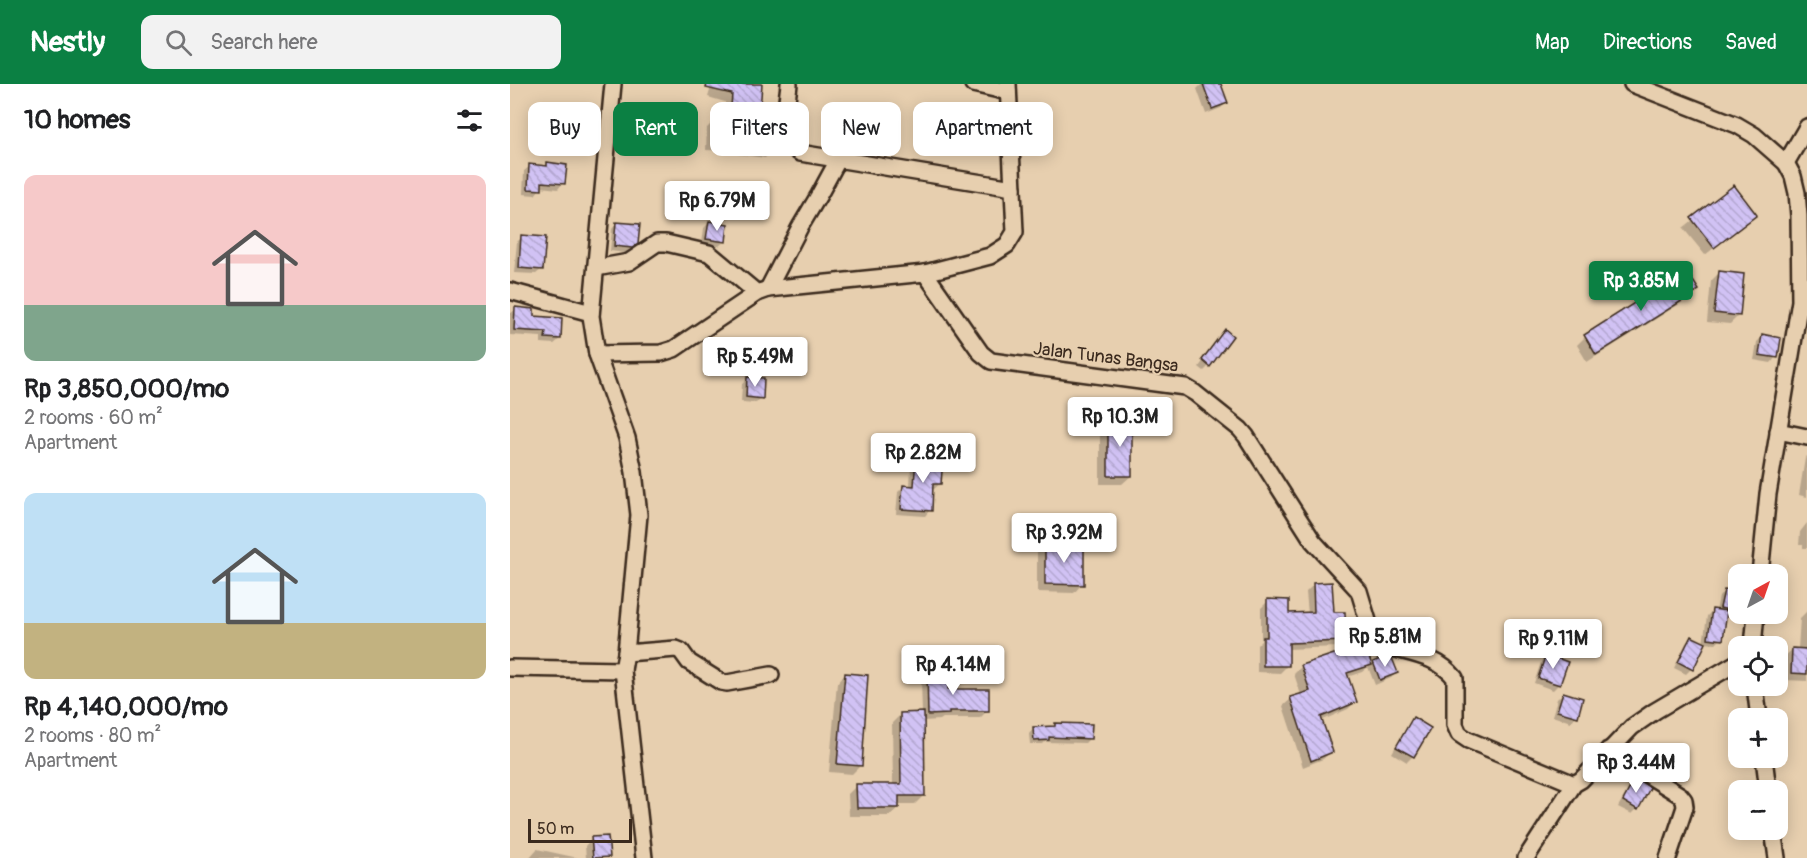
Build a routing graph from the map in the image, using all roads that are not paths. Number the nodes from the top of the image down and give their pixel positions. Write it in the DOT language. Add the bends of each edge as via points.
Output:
graph roads {
  1 [pos="613,84"];
  2 [pos="789,84"];
  3 [pos="973,84"];
  4 [pos="1632,84"];
  5 [pos="1008,88"];
  6 [pos="1807,127"];
  7 [pos="838,160"];
  8 [pos="1795,173"];
  9 [pos="1013,188"];
  10 [pos="596,268"];
  11 [pos="925,273"];
  12 [pos="510,291"];
  13 [pos="763,291"];
  14 [pos="1803,302"];
  15 [pos="591,313"];
  16 [pos="597,354"];
  17 [pos="1778,431"];
  18 [pos="1807,437"];
  19 [pos="1761,564"];
  20 [pos="626,653"];
  21 [pos="510,668"];
  22 [pos="1728,668"];
  23 [pos="623,670"];
  24 [pos="771,675"];
  25 [pos="1608,750"];
  26 [pos="1574,783"];
  27 [pos="1774,840"];
  28 [pos="1671,857"];
  29 [pos="644,858"];
  30 [pos="1526,858"];
  31 [pos="1777,858"];
  1 -- 10 [label="street"];
  2 -- 7 [label="street" via="786,126 791,146 800,153"];
  3 -- 5 [label="street"];
  4 -- 8 [label="street" via="1737,125 1754,135"];
  5 -- 9 [label="street"];
  6 -- 8 [label="street"];
  7 -- 9 [label="street"];
  7 -- 13 [label="street"];
  8 -- 14 [label="street"];
  9 -- 11 [label="street" via="1015,232 1006,245 990,256"];
  10 -- 13 [label="street" via="629,262 657,243 666,243 709,253"];
  10 -- 15 [label="street"];
  11 -- 13 [label="street"];
  11 -- 26 [label="street, Jalan Tunas Bangsa" via="981,353 991,361 1178,385 1195,393 1246,436 1313,541 1359,591 1374,640 1433,659 1455,678 1455,725 1459,734"];
  12 -- 15 [label="street"];
  13 -- 16 [label="street" via="674,349 661,353"];
  14 -- 17 [label="street"];
  15 -- 16 [label="street"];
  16 -- 20 [label="street" via="627,438 639,515"];
  17 -- 18 [label="street"];
  17 -- 19 [label="street"];
  20 -- 23 [label="street"];
  20 -- 24 [label="street" via="681,651 689,662 727,683"];
  21 -- 23 [label="street"];
  22 -- 25 [label="street" via="1655,711"];
  23 -- 29 [label="street"];
  25 -- 26 [label="street"];
  25 -- 28 [label="street" via="1684,801"];
  26 -- 30 [label="street"];
  27 -- 31 [label="street"];
}
